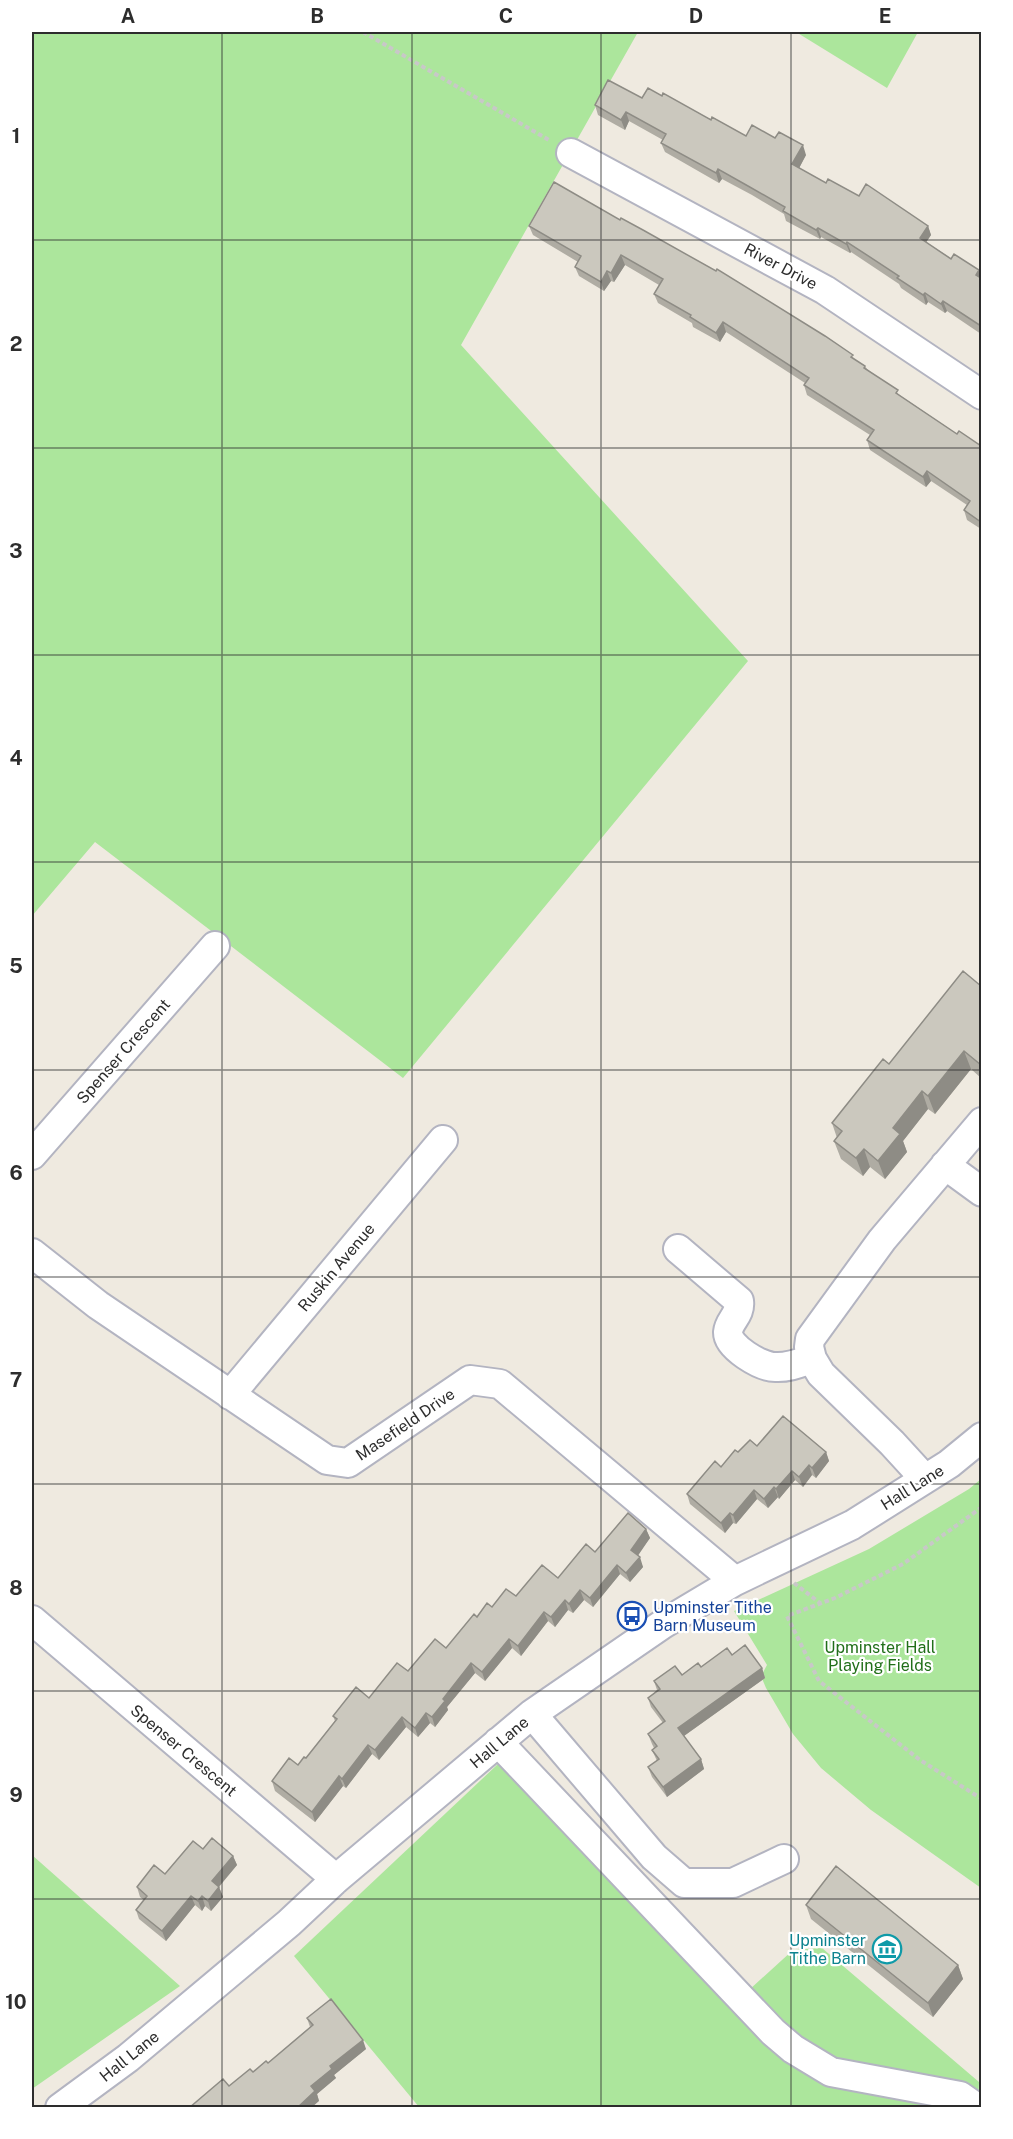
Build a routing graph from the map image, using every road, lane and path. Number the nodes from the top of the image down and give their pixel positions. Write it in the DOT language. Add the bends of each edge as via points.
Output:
graph roads {
  1 [pos="363,32"];
  2 [pos="571,153"];
  3 [pos="981,395"];
  4 [pos="215,946"];
  5 [pos="981,1122"];
  6 [pos="443,1140"];
  7 [pos="32,1155"];
  8 [pos="945,1165"];
  9 [pos="981,1192"];
  10 [pos="678,1249"];
  11 [pos="32,1253"];
  12 [pos="812,1359"];
  13 [pos="230,1395"];
  14 [pos="981,1437"];
  15 [pos="925,1479"];
  16 [pos="981,1507"];
  17 [pos="735,1581"];
  18 [pos="793,1582"];
  19 [pos="820,1603"];
  20 [pos="32,1620"];
  21 [pos="532,1714"];
  22 [pos="498,1742"];
  23 [pos="981,1799"];
  24 [pos="784,1859"];
  25 [pos="336,1879"];
  26 [pos="76,2103"];
  27 [pos="977,2108"];
  1 -- 2 [label="path"];
  2 -- 3 [label="street, River Drive" via="825,290"];
  4 -- 7 [label="street, Spenser Crescent"];
  5 -- 8 [label="street"];
  6 -- 13 [label="street, Ruskin Avenue"];
  8 -- 9 [label="street"];
  8 -- 12 [label="street" via="882,1240 810,1339"];
  10 -- 12 [label="street" via="739,1301 728,1332 735,1347 774,1368"];
  11 -- 13 [label="street, Masefield Drive" via="98,1305"];
  12 -- 15 [label="street" via="821,1374"];
  13 -- 17 [label="street, Masefield Drive" via="327,1460 348,1463 470,1380 500,1384"];
  14 -- 15 [label="street, Hall Lane"];
  15 -- 17 [label="street, Hall Lane" via="852,1525"];
  16 -- 19 [label="path" via="903,1564"];
  17 -- 21 [label="street, Hall Lane" via="663,1624"];
  18 -- 19 [label="path"];
  19 -- 23 [label="path" via="787,1616 819,1681 920,1760"];
  20 -- 25 [label="street, Spenser Crescent"];
  21 -- 22 [label="street, Hall Lane"];
  21 -- 24 [label="street" via="654,1857 684,1883 733,1883"];
  22 -- 25 [label="street, Hall Lane"];
  22 -- 27 [label="street" via="793,2049 831,2072 960,2096"];
  25 -- 26 [label="street, Hall Lane"];
}
